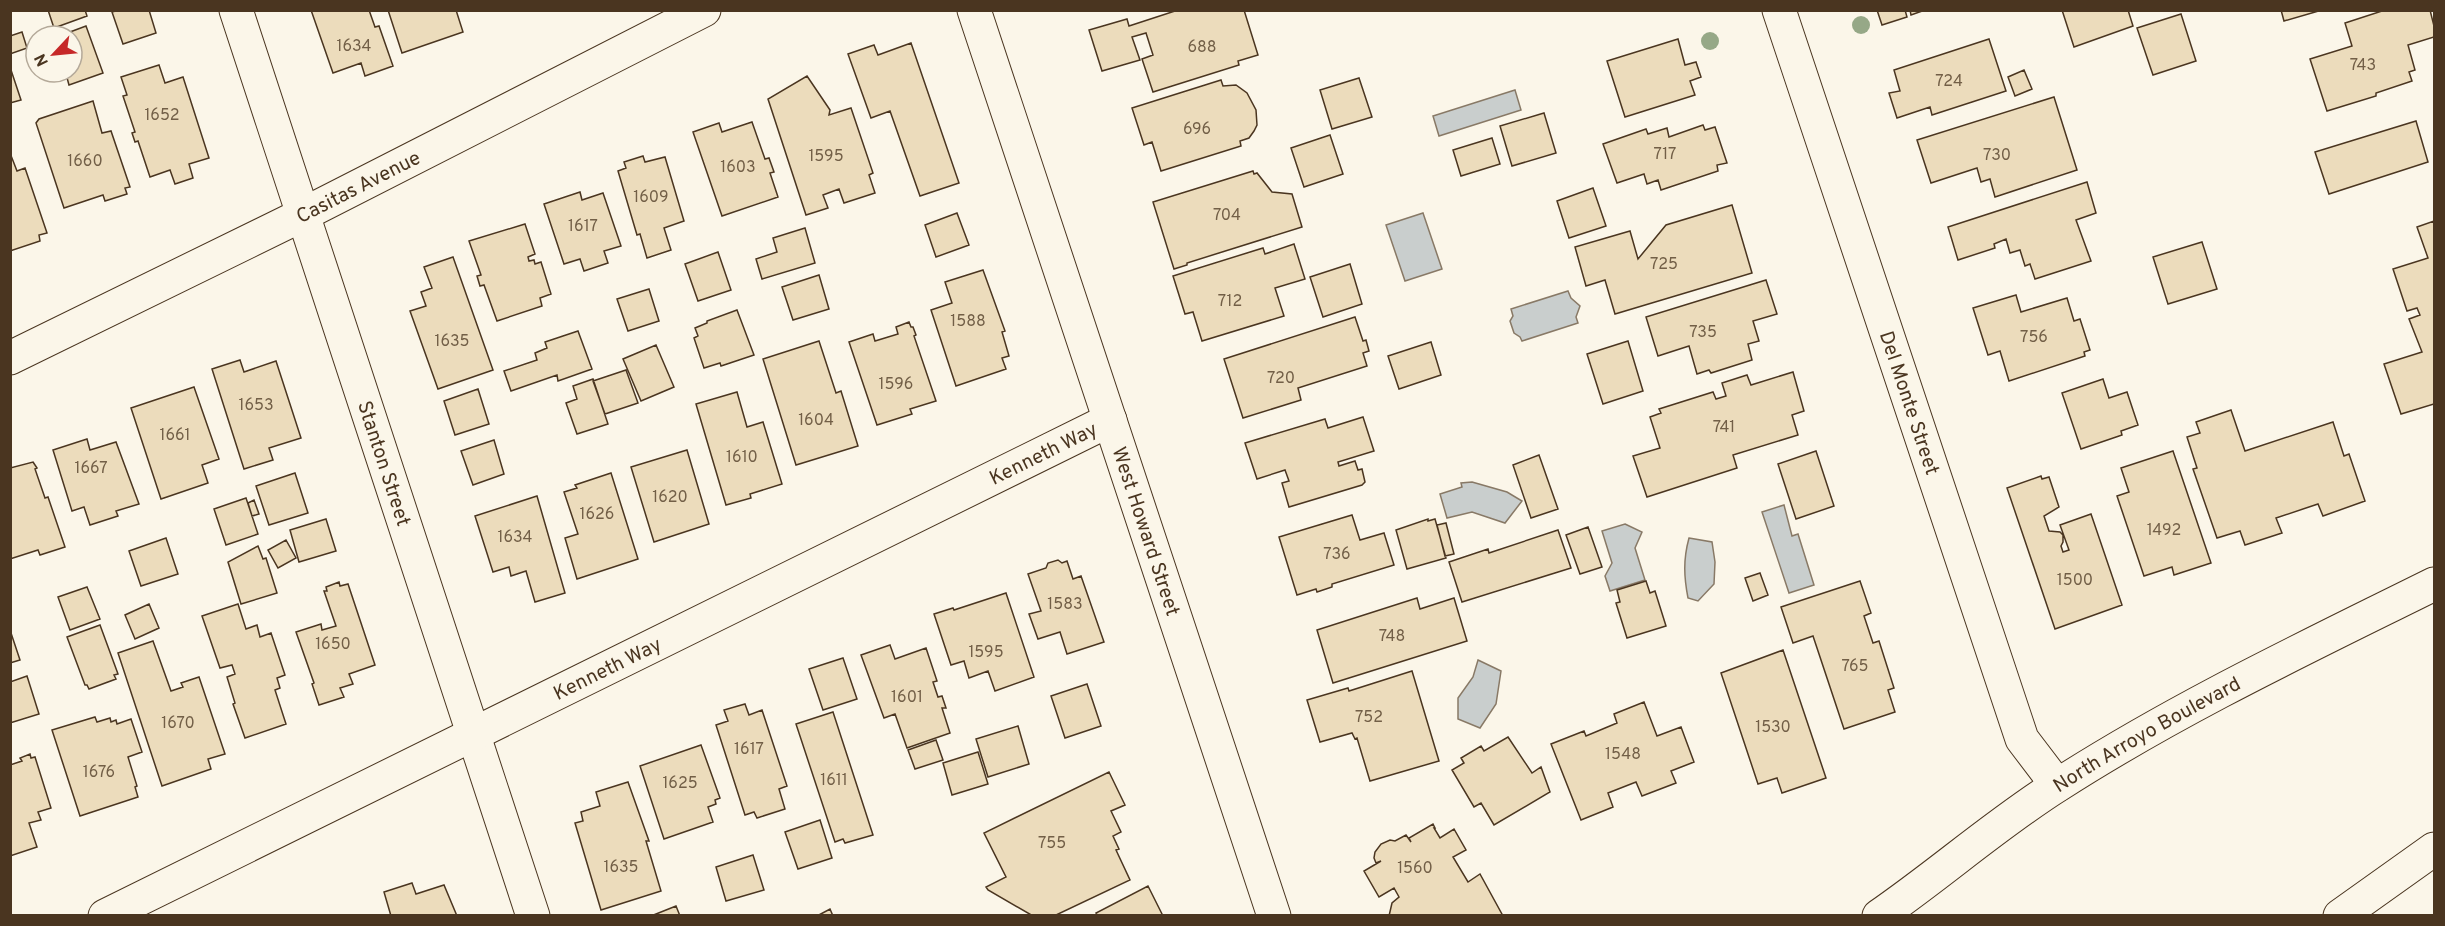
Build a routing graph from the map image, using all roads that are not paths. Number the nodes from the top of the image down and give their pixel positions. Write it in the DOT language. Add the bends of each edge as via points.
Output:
graph roads {
  1 [pos="236,10"];
  2 [pos="704,10"];
  3 [pos="974,10"];
  4 [pos="1779,10"];
  5 [pos="302,214"];
  6 [pos="10,358"];
  7 [pos="1110,420"];
  8 [pos="2434,584"];
  9 [pos="472,734"];
  10 [pos="2057,785"];
  11 [pos="2434,849"];
  12 [pos="105,915"];
  13 [pos="533,915"];
  14 [pos="1274,915"];
  15 [pos="1879,915"];
  16 [pos="2340,915"];
  1 -- 5 [label="street, Stanton Street"];
  2 -- 5 [label="street, Casitas Avenue"];
  3 -- 7 [label="street, West Howard Street"];
  4 -- 10 [label="street, Del Monte Street" via="2022,739"];
  5 -- 6 [label="street, Casitas Avenue"];
  5 -- 9 [label="street, Stanton Street"];
  7 -- 9 [label="street, Kenneth Way"];
  7 -- 14 [label="street, West Howard Street"];
  8 -- 10 [label="street, North Arroyo Boulevard" via="2228,687"];
  9 -- 12 [label="street, Kenneth Way"];
  9 -- 13 [label="street, Stanton Street"];
  10 -- 15 [label="street, North Arroyo Boulevard"];
  11 -- 16 [label="street"];
}
